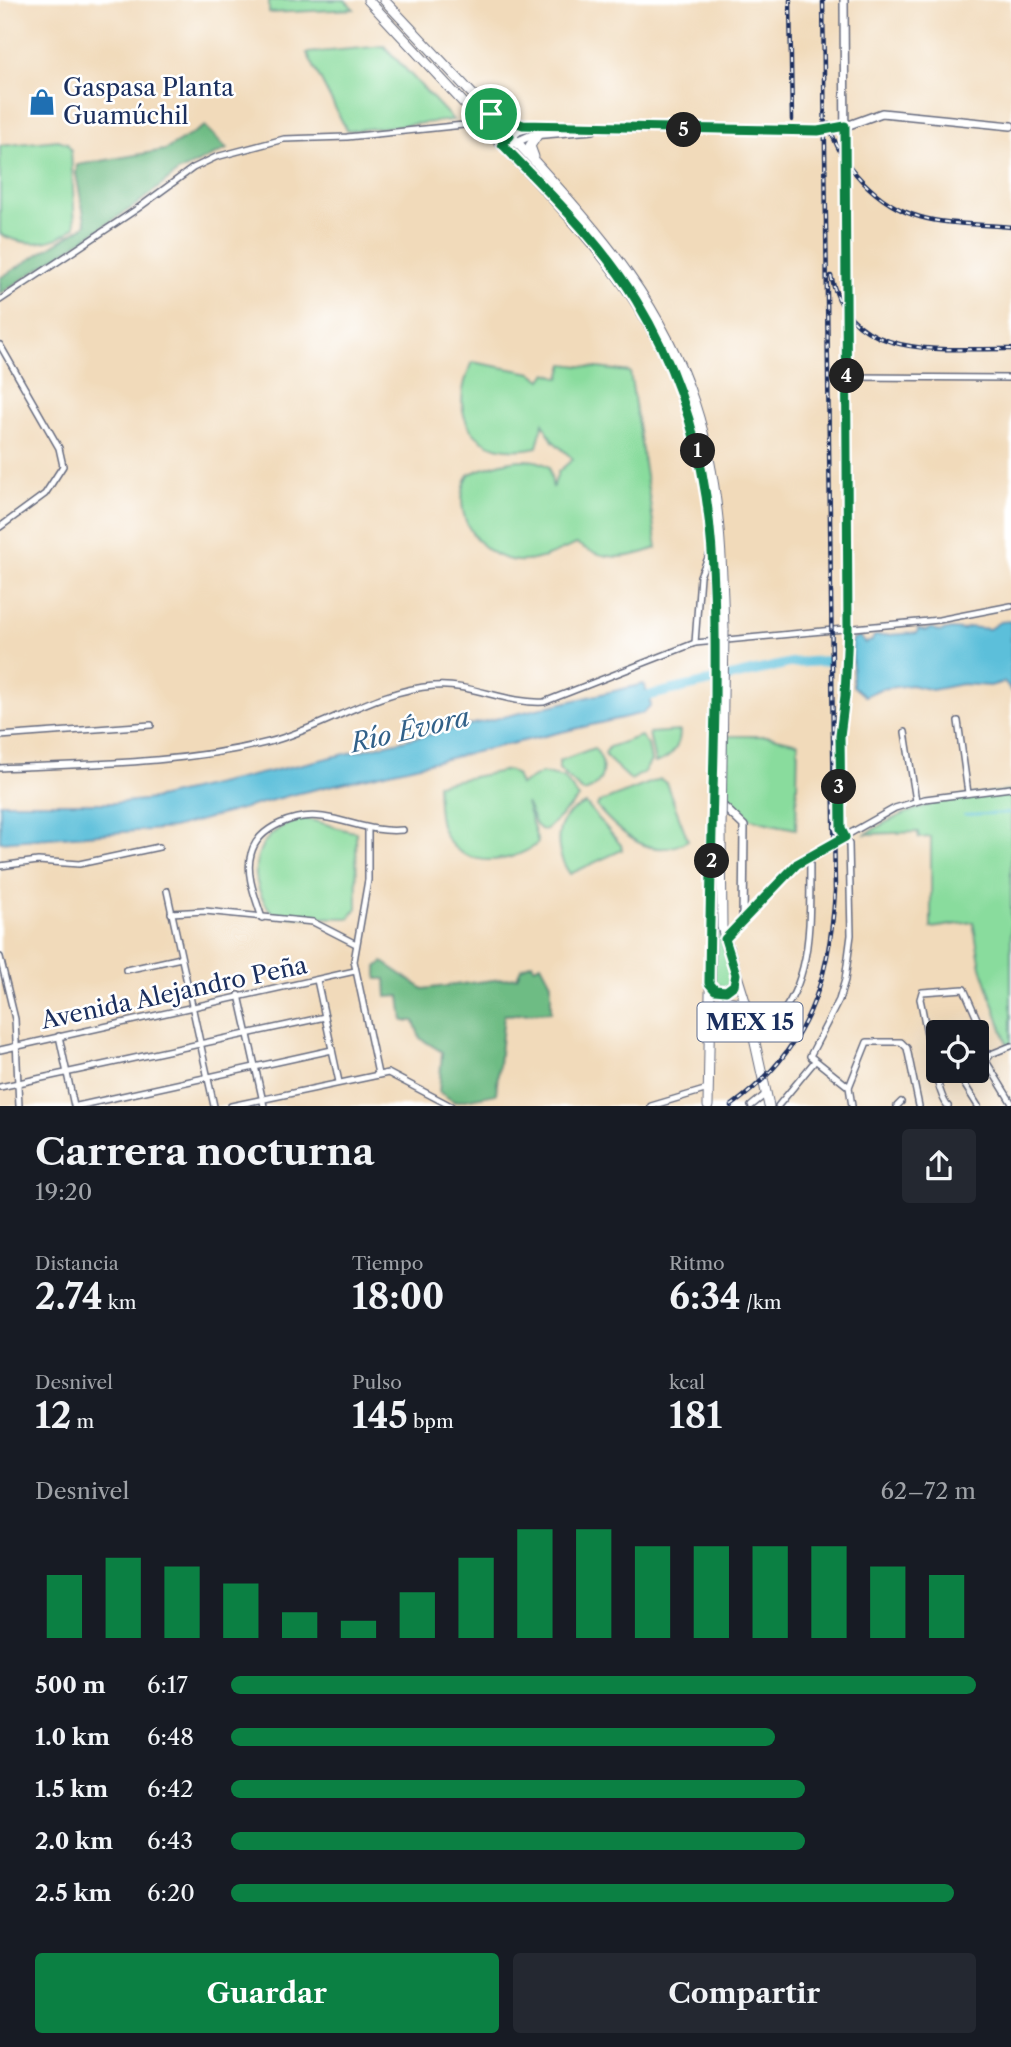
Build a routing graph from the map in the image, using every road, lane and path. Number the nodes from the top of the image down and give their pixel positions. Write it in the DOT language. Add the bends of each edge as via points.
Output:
graph roads {
  1 [pos="368,0"];
  2 [pos="384,0"];
  3 [pos="844,0"];
  4 [pos="491,114"];
  5 [pos="483,123"];
  6 [pos="845,126"];
  7 [pos="1011,127"];
  8 [pos="537,130"];
  9 [pos="513,138"];
  10 [pos="504,146"];
  11 [pos="540,168"];
  12 [pos="0,300"];
  13 [pos="0,345"];
  14 [pos="847,377"];
  15 [pos="1011,378"];
  16 [pos="0,527"];
  17 [pos="714,546"];
  18 [pos="1011,606"];
  19 [pos="848,628"];
  20 [pos="720,630"];
  21 [pos="695,643"];
  22 [pos="958,721"];
  23 [pos="151,725"];
  24 [pos="905,732"];
  25 [pos="0,736"];
  26 [pos="0,768"];
  27 [pos="1011,788"];
  28 [pos="968,793"];
  29 [pos="916,801"];
  30 [pos="721,804"];
  31 [pos="368,830"];
  32 [pos="403,830"];
  33 [pos="717,830"];
  34 [pos="845,837"];
  35 [pos="159,847"];
  36 [pos="810,855"];
  37 [pos="0,866"];
  38 [pos="167,891"];
  39 [pos="172,913"];
  40 [pos="262,918"];
  41 [pos="743,922"];
  42 [pos="725,939"];
  43 [pos="356,944"];
  44 [pos="0,957"];
  45 [pos="181,958"];
  46 [pos="126,971"];
  47 [pos="355,971"];
  48 [pos="736,974"];
  49 [pos="317,980"];
  50 [pos="709,983"];
  51 [pos="239,995"];
  52 [pos="192,1006"];
  53 [pos="748,1011"];
  54 [pos="709,1012"];
  55 [pos="325,1017"];
  56 [pos="926,1020"];
  57 [pos="978,1020"];
  58 [pos="248,1034"];
  59 [pos="59,1036"];
  60 [pos="755,1041"];
  61 [pos="200,1044"];
  62 [pos="18,1045"];
  63 [pos="1011,1046"];
  64 [pos="0,1049"];
  65 [pos="332,1050"];
  66 [pos="813,1058"];
  67 [pos="255,1067"];
  68 [pos="67,1073"];
  69 [pos="378,1073"];
  70 [pos="207,1077"];
  71 [pos="339,1082"];
  72 [pos="19,1083"];
  73 [pos="940,1083"];
  74 [pos="964,1083"];
  75 [pos="0,1087"];
  76 [pos="849,1087"];
  77 [pos="708,1089"];
  78 [pos="767,1093"];
  79 [pos="263,1102"];
  80 [pos="1011,1102"];
  81 [pos="19,1105"];
  82 [pos="76,1105"];
  83 [pos="214,1105"];
  84 [pos="231,1105"];
  85 [pos="448,1105"];
  86 [pos="651,1105"];
  87 [pos="708,1105"];
  88 [pos="751,1105"];
  89 [pos="769,1105"];
  90 [pos="778,1105"];
  91 [pos="852,1105"];
  92 [pos="919,1105"];
  93 [pos="948,1105"];
  94 [pos="978,1105"];
  1 -- 5 [label="main road, MEX 15"];
  2 -- 4 [label="main road, MEX 15"];
  3 -- 6 [label="street"];
  4 -- 8 [label="main road"];
  4 -- 9 [label="main road, MEX 15"];
  5 -- 10 [label="main road, MEX 15"];
  5 -- 12 [label="street" via="285,139 216,157 193,168"];
  6 -- 7 [label="street" via="882,113"];
  6 -- 8 [label="street" via="818,131"];
  6 -- 14 [label="street"];
  8 -- 9 [label="street"];
  8 -- 11 [label="main road" via="530,146"];
  9 -- 10 [label="street"];
  9 -- 11 [label="main road, MEX 15"];
  10 -- 17 [label="main road, MEX 15" via="608,260 656,336 695,437"];
  11 -- 20 [label="main road, MEX 15" via="633,278 688,387 716,500"];
  13 -- 16 [label="street" via="59,448 63,466 45,494"];
  14 -- 15 [label="street"];
  14 -- 19 [label="street"];
  17 -- 20 [label="main road, MEX 15"];
  17 -- 21 [label="street" via="700,576"];
  18 -- 19 [label="street" via="939,620"];
  19 -- 21 [label="street"];
  19 -- 34 [label="street" via="839,771"];
  20 -- 30 [label="main road, MEX 15, bridge"];
  20 -- 33 [label="main road, MEX 15, bridge"];
  21 -- 26 [label="street" via="544,702 435,685 288,736 224,751 146,762"];
  22 -- 28 [label="street"];
  23 -- 25 [label="street"];
  24 -- 29 [label="street"];
  27 -- 28 [label="street"];
  28 -- 29 [label="street"];
  29 -- 34 [label="street"];
  30 -- 33 [label="main road, MEX 15, bridge"];
  30 -- 41 [label="street" via="744,826"];
  31 -- 32 [label="street"];
  31 -- 40 [label="street" via="306,816 268,831 253,848 250,861"];
  31 -- 43 [label="street" via="368,880"];
  33 -- 42 [label="main road, MEX 15"];
  33 -- 50 [label="main road, MEX 15"];
  34 -- 36 [label="street"];
  34 -- 66 [label="street" via="852,894 848,962 839,1000"];
  35 -- 37 [label="street" via="79,864 38,861"];
  36 -- 41 [label="street"];
  36 -- 60 [label="street" via="804,969 783,1016"];
  38 -- 39 [label="street"];
  39 -- 40 [label="street" via="205,911"];
  39 -- 45 [label="street"];
  40 -- 43 [label="street" via="319,923"];
  41 -- 42 [label="street"];
  42 -- 48 [label="main road, MEX 15"];
  43 -- 47 [label="street"];
  44 -- 62 [label="street"];
  45 -- 46 [label="street"];
  45 -- 52 [label="street"];
  47 -- 49 [label="street, Avenida Alejandro Peña"];
  47 -- 69 [label="street"];
  48 -- 50 [label="main road" via="734,985 726,991 715,990"];
  48 -- 53 [label="main road, MEX 15"];
  49 -- 51 [label="street, Avenida Alejandro Peña"];
  49 -- 55 [label="street"];
  50 -- 54 [label="main road, MEX 15"];
  51 -- 52 [label="street, Avenida Alejandro Peña"];
  51 -- 58 [label="street"];
  52 -- 59 [label="street, Avenida Alejandro Peña"];
  52 -- 61 [label="street"];
  53 -- 54 [label="main road" via="732,1000"];
  53 -- 60 [label="main road, MEX 15"];
  54 -- 77 [label="main road, MEX 15"];
  55 -- 58 [label="street"];
  55 -- 65 [label="street"];
  56 -- 57 [label="street" via="920,999 925,991 965,990"];
  58 -- 61 [label="street"];
  58 -- 67 [label="street"];
  59 -- 62 [label="street, Avenida Alejandro Peña"];
  59 -- 68 [label="street"];
  60 -- 78 [label="main road, MEX 15"];
  61 -- 68 [label="street"];
  61 -- 70 [label="street"];
  62 -- 64 [label="street, Avenida Alejandro Peña"];
  62 -- 72 [label="street"];
  63 -- 80 [label="street" via="986,1061"];
  65 -- 67 [label="street"];
  65 -- 71 [label="street"];
  66 -- 76 [label="street"];
  66 -- 90 [label="street"];
  67 -- 70 [label="street"];
  67 -- 79 [label="street"];
  68 -- 72 [label="street"];
  68 -- 82 [label="street"];
  69 -- 71 [label="street"];
  69 -- 85 [label="street" via="388,1073"];
  70 -- 82 [label="street"];
  70 -- 83 [label="street"];
  71 -- 79 [label="street"];
  72 -- 75 [label="street"];
  72 -- 81 [label="street"];
  73 -- 93 [label="street"];
  74 -- 94 [label="street"];
  76 -- 91 [label="street"];
  76 -- 92 [label="street" via="867,1042 903,1044"];
  77 -- 86 [label="street"];
  77 -- 87 [label="main road, MEX 15"];
  78 -- 88 [label="street"];
  78 -- 89 [label="main road, MEX 15"];
  79 -- 84 [label="street"];
}
